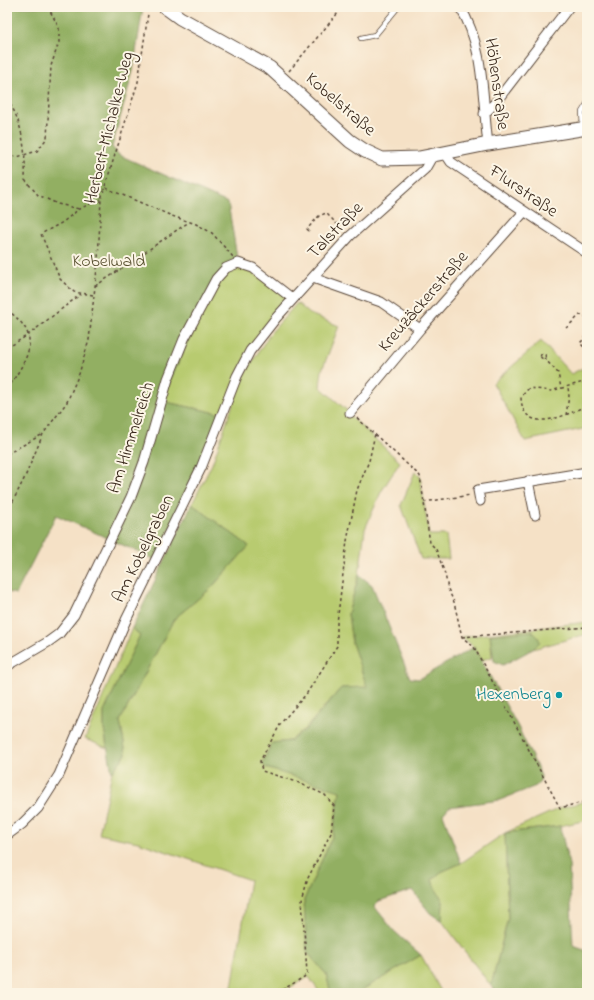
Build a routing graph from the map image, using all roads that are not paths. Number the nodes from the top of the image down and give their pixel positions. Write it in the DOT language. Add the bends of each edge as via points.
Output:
graph roads {
  1 [pos="398,7"];
  2 [pos="460,7"];
  3 [pos="569,7"];
  4 [pos="172,9"];
  5 [pos="361,38"];
  6 [pos="587,104"];
  7 [pos="484,114"];
  8 [pos="585,129"];
  9 [pos="488,144"];
  10 [pos="439,154"];
  11 [pos="524,212"];
  12 [pos="587,253"];
  13 [pos="313,278"];
  14 [pos="293,299"];
  15 [pos="420,329"];
  16 [pos="350,413"];
  17 [pos="587,472"];
  18 [pos="528,481"];
  19 [pos="479,497"];
  20 [pos="535,516"];
  21 [pos="7,666"];
  22 [pos="7,835"];
  1 -- 5 [label="lane" via="374,35"];
  2 -- 7 [label="street, Höhenstraße" via="470,26 476,46"];
  3 -- 7 [label="street" via="495,104"];
  4 -- 10 [label="street, Kobelstraße" via="270,68 336,130 374,156 404,160"];
  6 -- 8 [label="lane, Kobelstraße" via="582,112"];
  7 -- 9 [label="street, Höhenstraße"];
  8 -- 9 [label="street, Kobelstraße"];
  9 -- 10 [label="street, Kobelstraße"];
  10 -- 11 [label="street, Flurstraße"];
  10 -- 13 [label="street, Talstraße" via="350,236"];
  11 -- 12 [label="street, Flurstraße"];
  11 -- 15 [label="street, Kreuzäckerstraße"];
  13 -- 14 [label="street, Am Kobelgraben"];
  13 -- 15 [label="street, Talstraße" via="381,302"];
  14 -- 21 [label="street, Am Himmelreich" via="253,268 238,263 226,268 216,279 184,339 168,379 138,478 112,540 74,615 61,632 48,642"];
  14 -- 22 [label="street, Am Kobelgraben" via="261,335 240,368 201,468 126,620 66,761 52,787 32,815"];
  15 -- 16 [label="street, Kreuzäckerstraße"];
  17 -- 18 [label="street"];
  18 -- 19 [label="street" via="478,490"];
  18 -- 20 [label="street"];
}
